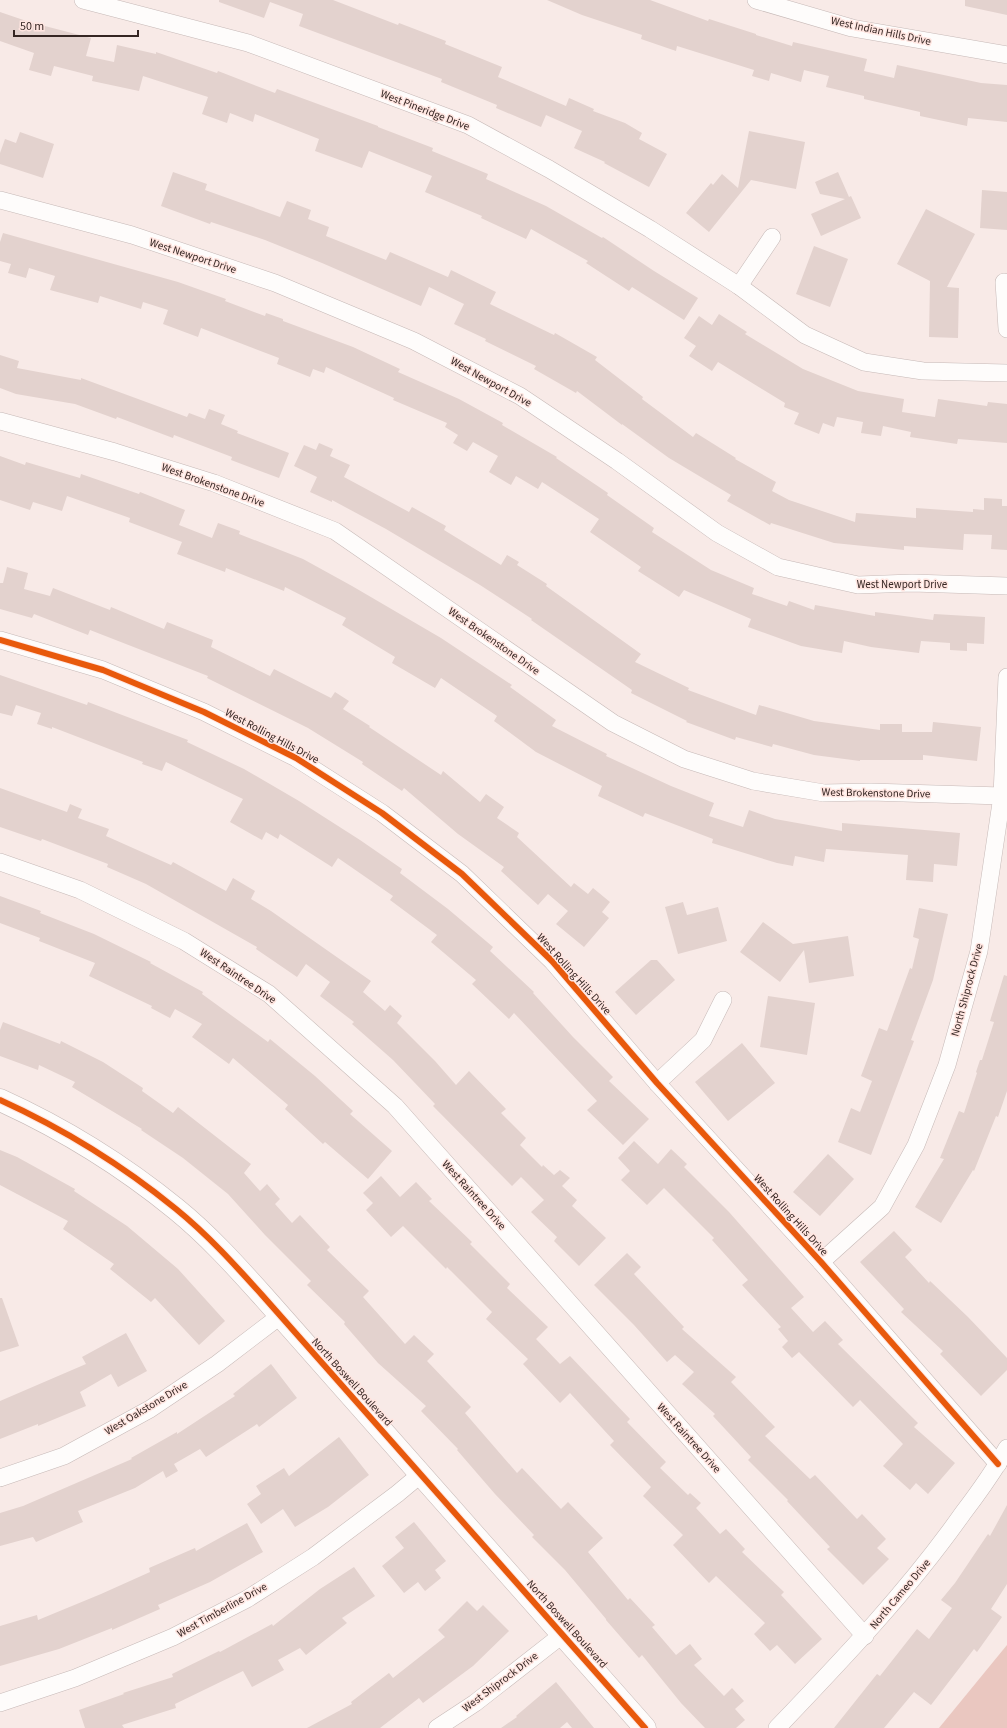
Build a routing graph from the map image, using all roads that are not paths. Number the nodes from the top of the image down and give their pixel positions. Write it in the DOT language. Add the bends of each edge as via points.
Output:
graph roads {
  1 [pos="83,0"];
  2 [pos="756,0"];
  3 [pos="1007,55"];
  4 [pos="0,200"];
  5 [pos="772,237"];
  6 [pos="1004,282"];
  7 [pos="739,286"];
  8 [pos="1007,328"];
  9 [pos="1007,373"];
  10 [pos="0,421"];
  11 [pos="1007,586"];
  12 [pos="0,640"];
  13 [pos="1007,678"];
  14 [pos="1002,796"];
  15 [pos="0,862"];
  16 [pos="723,1000"];
  17 [pos="657,1083"];
  18 [pos="0,1100"];
  19 [pos="821,1262"];
  20 [pos="280,1316"];
  21 [pos="1007,1448"];
  22 [pos="998,1464"];
  23 [pos="421,1474"];
  24 [pos="0,1478"];
  25 [pos="562,1635"];
  26 [pos="865,1636"];
  27 [pos="0,1702"];
  28 [pos="437,1728"];
  29 [pos="645,1728"];
  30 [pos="777,1728"];
  1 -- 7 [label="street, West Pineridge Drive" via="248,43 468,125 650,229"];
  2 -- 3 [label="street, West Indian Hills Drive" via="852,28"];
  4 -- 11 [label="street, West Newport Drive" via="132,235 275,283 414,341 520,396 617,461 717,533 778,567 858,585 912,583"];
  5 -- 7 [label="street"];
  6 -- 8 [label="street"];
  7 -- 9 [label="street, West Pineridge Drive" via="805,335 864,362 923,371"];
  10 -- 14 [label="street, West Brokenstone Drive" via="115,452 214,483 335,531 613,722 684,759 753,781 824,793"];
  12 -- 17 [label="street, West Rolling Hills Drive" via="103,670 204,712 296,758 382,812 462,874 552,961"];
  13 -- 14 [label="street, North Shiprock Drive"];
  14 -- 19 [label="street, North Shiprock Drive" via="979,951 947,1065 916,1145 882,1207"];
  15 -- 26 [label="street, West Raintree Drive" via="80,890 184,941 269,994 395,1106"];
  16 -- 17 [label="street" via="703,1040"];
  17 -- 19 [label="street, West Rolling Hills Drive"];
  18 -- 20 [label="street, North Boswell Boulevard" via="61,1129 132,1174 219,1248"];
  19 -- 22 [label="street, West Rolling Hills Drive"];
  20 -- 23 [label="street, North Boswell Boulevard"];
  20 -- 24 [label="street, West Oakstone Drive" via="217,1364 150,1409 64,1456"];
  21 -- 22 [label="street, North Cameo Drive"];
  22 -- 26 [label="street, North Cameo Drive" via="935,1553"];
  23 -- 25 [label="street, North Boswell Boulevard"];
  23 -- 27 [label="street, West Timberline Drive" via="313,1557 247,1599 173,1637 82,1675"];
  25 -- 28 [label="street, West Shiprock Drive" via="475,1703"];
  25 -- 29 [label="street, North Boswell Boulevard"];
  26 -- 30 [label="street, North Cameo Drive"];
}
